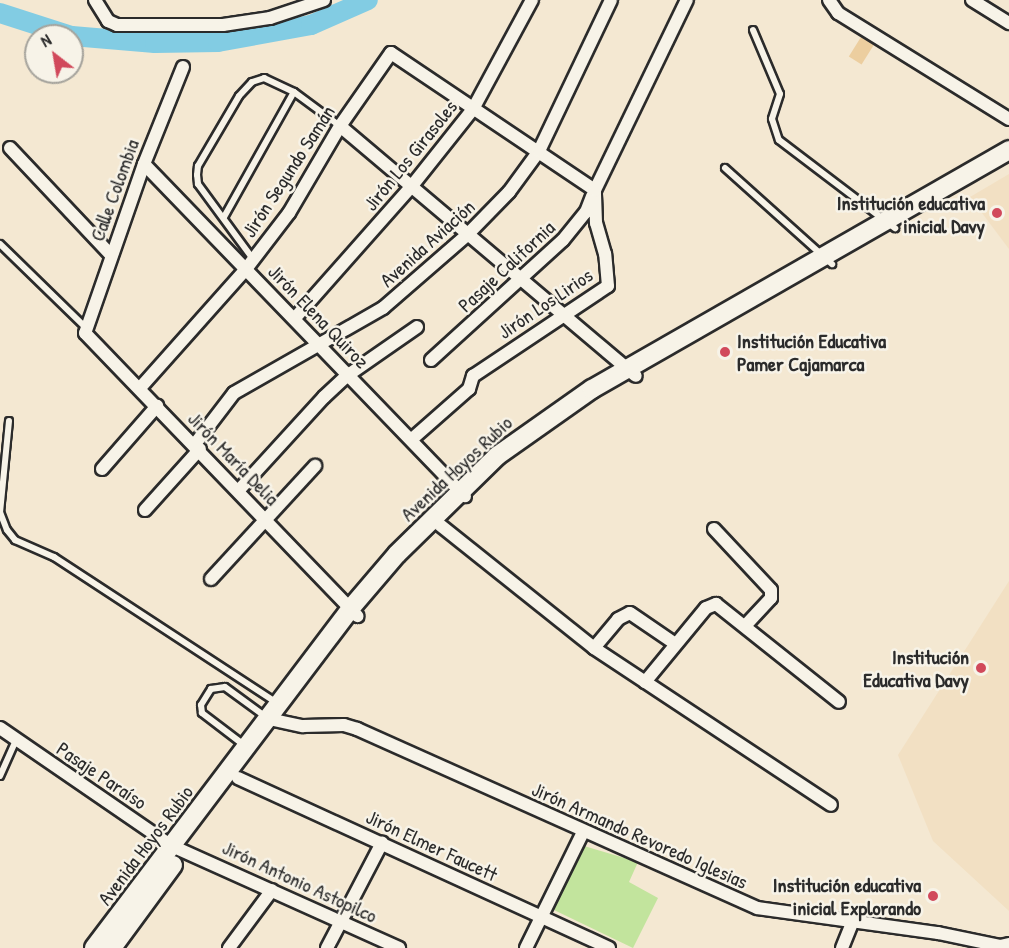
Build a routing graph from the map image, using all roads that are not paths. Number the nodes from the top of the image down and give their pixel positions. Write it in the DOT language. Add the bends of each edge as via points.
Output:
graph roads {
  1 [pos="95,0"];
  2 [pos="324,0"];
  3 [pos="532,0"];
  4 [pos="611,0"];
  5 [pos="687,0"];
  6 [pos="829,0"];
  7 [pos="972,0"];
  8 [pos="1009,23"];
  9 [pos="753,30"];
  10 [pos="183,67"];
  11 [pos="294,92"];
  12 [pos="472,109"];
  13 [pos="1009,119"];
  14 [pos="340,126"];
  15 [pos="10,148"];
  16 [pos="1009,150"];
  17 [pos="539,151"];
  18 [pos="1009,162"];
  19 [pos="144,164"];
  20 [pos="725,168"];
  21 [pos="411,188"];
  22 [pos="595,190"];
  23 [pos="224,217"];
  24 [pos="890,224"];
  25 [pos="468,234"];
  26 [pos="0,244"];
  27 [pos="111,255"];
  28 [pos="828,260"];
  29 [pos="249,264"];
  30 [pos="522,280"];
  31 [pos="566,316"];
  32 [pos="295,318"];
  33 [pos="84,326"];
  34 [pos="417,327"];
  35 [pos="321,345"];
  36 [pos="430,360"];
  37 [pos="632,372"];
  38 [pos="348,375"];
  39 [pos="140,388"];
  40 [pos="157,406"];
  41 [pos="9,421"];
  42 [pos="412,439"];
  43 [pos="197,446"];
  44 [pos="315,466"];
  45 [pos="102,469"];
  46 [pos="239,490"];
  47 [pos="463,493"];
  48 [pos="145,510"];
  49 [pos="266,519"];
  50 [pos="440,525"];
  51 [pos="714,529"];
  52 [pos="211,579"];
  53 [pos="354,613"];
  54 [pos="746,626"];
  55 [pos="674,644"];
  56 [pos="594,648"];
  57 [pos="645,682"];
  58 [pos="838,702"];
  59 [pos="276,716"];
  60 [pos="0,728"];
  61 [pos="16,740"];
  62 [pos="247,747"];
  63 [pos="0,776"];
  64 [pos="238,777"];
  65 [pos="831,805"];
  66 [pos="583,832"];
  67 [pos="381,843"];
  68 [pos="179,847"];
  69 [pos="272,890"];
  70 [pos="542,916"];
  71 [pos="339,921"];
  72 [pos="853,921"];
  73 [pos="1002,946"];
  74 [pos="94,948"];
  75 [pos="112,948"];
  76 [pos="229,948"];
  77 [pos="327,948"];
  78 [pos="399,948"];
  79 [pos="526,948"];
  80 [pos="609,948"];
  81 [pos="842,948"];
  1 -- 2 [label="street" via="108,21 129,25 223,25 270,18"];
  3 -- 12 [label="street, Jirón Los Girasoles"];
  4 -- 17 [label="street, Avenida Aviación"];
  5 -- 22 [label="street, Jirón Los Lirios"];
  6 -- 13 [label="street" via="838,13"];
  7 -- 8 [label="street"];
  9 -- 24 [label="lane" via="780,94 772,119 779,140"];
  10 -- 19 [label="street, Calle Colombia"];
  11 -- 14 [label="lane"];
  11 -- 23 [label="lane"];
  11 -- 23 [label="lane" via="264,78 252,82 239,96 198,166 198,184"];
  12 -- 14 [label="street, Jirón Segundo Samán" via="391,53"];
  12 -- 17 [label="street"];
  12 -- 21 [label="street, Jirón Los Girasoles"];
  14 -- 21 [label="street"];
  14 -- 29 [label="street, Jirón Segundo Samán" via="289,213"];
  15 -- 27 [label="street"];
  16 -- 24 [label="main road, Avenida Hoyos Rubio"];
  17 -- 22 [label="street"];
  17 -- 25 [label="street, Avenida Aviación" via="508,192"];
  18 -- 24 [label="main road, Avenida Hoyos Rubio"];
  19 -- 27 [label="street, Calle Colombia"];
  19 -- 29 [label="street, Jirón Elena Quiroz"];
  20 -- 28 [label="lane"];
  21 -- 25 [label="street"];
  21 -- 32 [label="street, Jirón Los Girasoles"];
  22 -- 30 [label="street, Pasaje California" via="578,225"];
  22 -- 31 [label="street, Jirón Los Lirios" via="596,223 609,283"];
  23 -- 29 [label="lane"];
  24 -- 28 [label="main road, Avenida Hoyos Rubio"];
  25 -- 30 [label="street"];
  25 -- 35 [label="street, Avenida Aviación" via="399,297"];
  26 -- 33 [label="lane"];
  27 -- 33 [label="street, Calle Colombia"];
  28 -- 37 [label="main road, Avenida Hoyos Rubio"];
  29 -- 32 [label="street, Jirón Elena Quiroz"];
  29 -- 39 [label="street, Jirón Segundo Samán"];
  30 -- 31 [label="street"];
  30 -- 36 [label="street, Pasaje California"];
  31 -- 37 [label="street"];
  31 -- 42 [label="street, Jirón Los Lirios" via="473,376 468,389"];
  32 -- 35 [label="street, Jirón Elena Quiroz"];
  33 -- 39 [label="street, Jirón María Delia" via="88,338"];
  34 -- 38 [label="street"];
  35 -- 38 [label="street, Jirón Elena Quiroz"];
  35 -- 43 [label="street, Avenida Aviación" via="238,390"];
  37 -- 47 [label="main road, Avenida Hoyos Rubio" via="528,431"];
  38 -- 42 [label="street, Jirón Elena Quiroz"];
  38 -- 46 [label="street"];
  39 -- 40 [label="street, Jirón María Delia"];
  40 -- 43 [label="street, Jirón María Delia"];
  40 -- 45 [label="street"];
  41 -- 59 [label="lane" via="0,512 15,540 54,557"];
  42 -- 47 [label="street, Jirón Elena Quiroz"];
  43 -- 46 [label="street, Jirón María Delia"];
  43 -- 48 [label="street, Avenida Aviación"];
  44 -- 49 [label="street"];
  46 -- 49 [label="street, Jirón María Delia"];
  47 -- 50 [label="main road, Avenida Hoyos Rubio"];
  47 -- 53 [label="main road, Avenida Hoyos Rubio"];
  49 -- 52 [label="street"];
  49 -- 53 [label="street, Jirón María Delia"];
  50 -- 53 [label="main road, Avenida Hoyos Rubio"];
  50 -- 56 [label="street"];
  51 -- 54 [label="street" via="771,590 771,598"];
  53 -- 59 [label="main road, Avenida Hoyos Rubio"];
  54 -- 55 [label="street" via="721,605 710,605"];
  54 -- 58 [label="street"];
  55 -- 56 [label="street" via="630,613 618,619"];
  55 -- 57 [label="street"];
  56 -- 57 [label="street"];
  57 -- 65 [label="street"];
  59 -- 62 [label="main road, Avenida Hoyos Rubio"];
  59 -- 62 [label="lane" via="225,687 211,689 201,705 202,713"];
  59 -- 64 [label="main road, Avenida Hoyos Rubio"];
  59 -- 66 [label="street, Jirón Armando Revoredo Iglesias" via="357,729"];
  60 -- 61 [label="street, Pasaje Paraíso"];
  61 -- 63 [label="lane"];
  61 -- 68 [label="street, Pasaje Paraíso"];
  62 -- 68 [label="main road, Avenida Hoyos Rubio"];
  64 -- 67 [label="street, Jirón Elmer Faucett"];
  64 -- 68 [label="main road, Avenida Hoyos Rubio"];
  66 -- 70 [label="street"];
  66 -- 72 [label="street, Jirón Armando Revoredo Iglesias" via="757,908"];
  67 -- 70 [label="street, Jirón Elmer Faucett"];
  67 -- 71 [label="street"];
  68 -- 69 [label="street, Jirón Antonio Astopilco"];
  68 -- 74 [label="main road, Avenida Hoyos Rubio"];
  68 -- 75 [label="main road, Avenida Hoyos Rubio"];
  69 -- 71 [label="street, Jirón Antonio Astopilco"];
  69 -- 76 [label="street"];
  70 -- 79 [label="street"];
  70 -- 80 [label="street, Jirón Elmer Faucett"];
  71 -- 77 [label="street"];
  71 -- 78 [label="street, Jirón Antonio Astopilco"];
  72 -- 73 [label="street, Jirón Armando Revoredo Iglesias"];
  72 -- 81 [label="street"];
}
